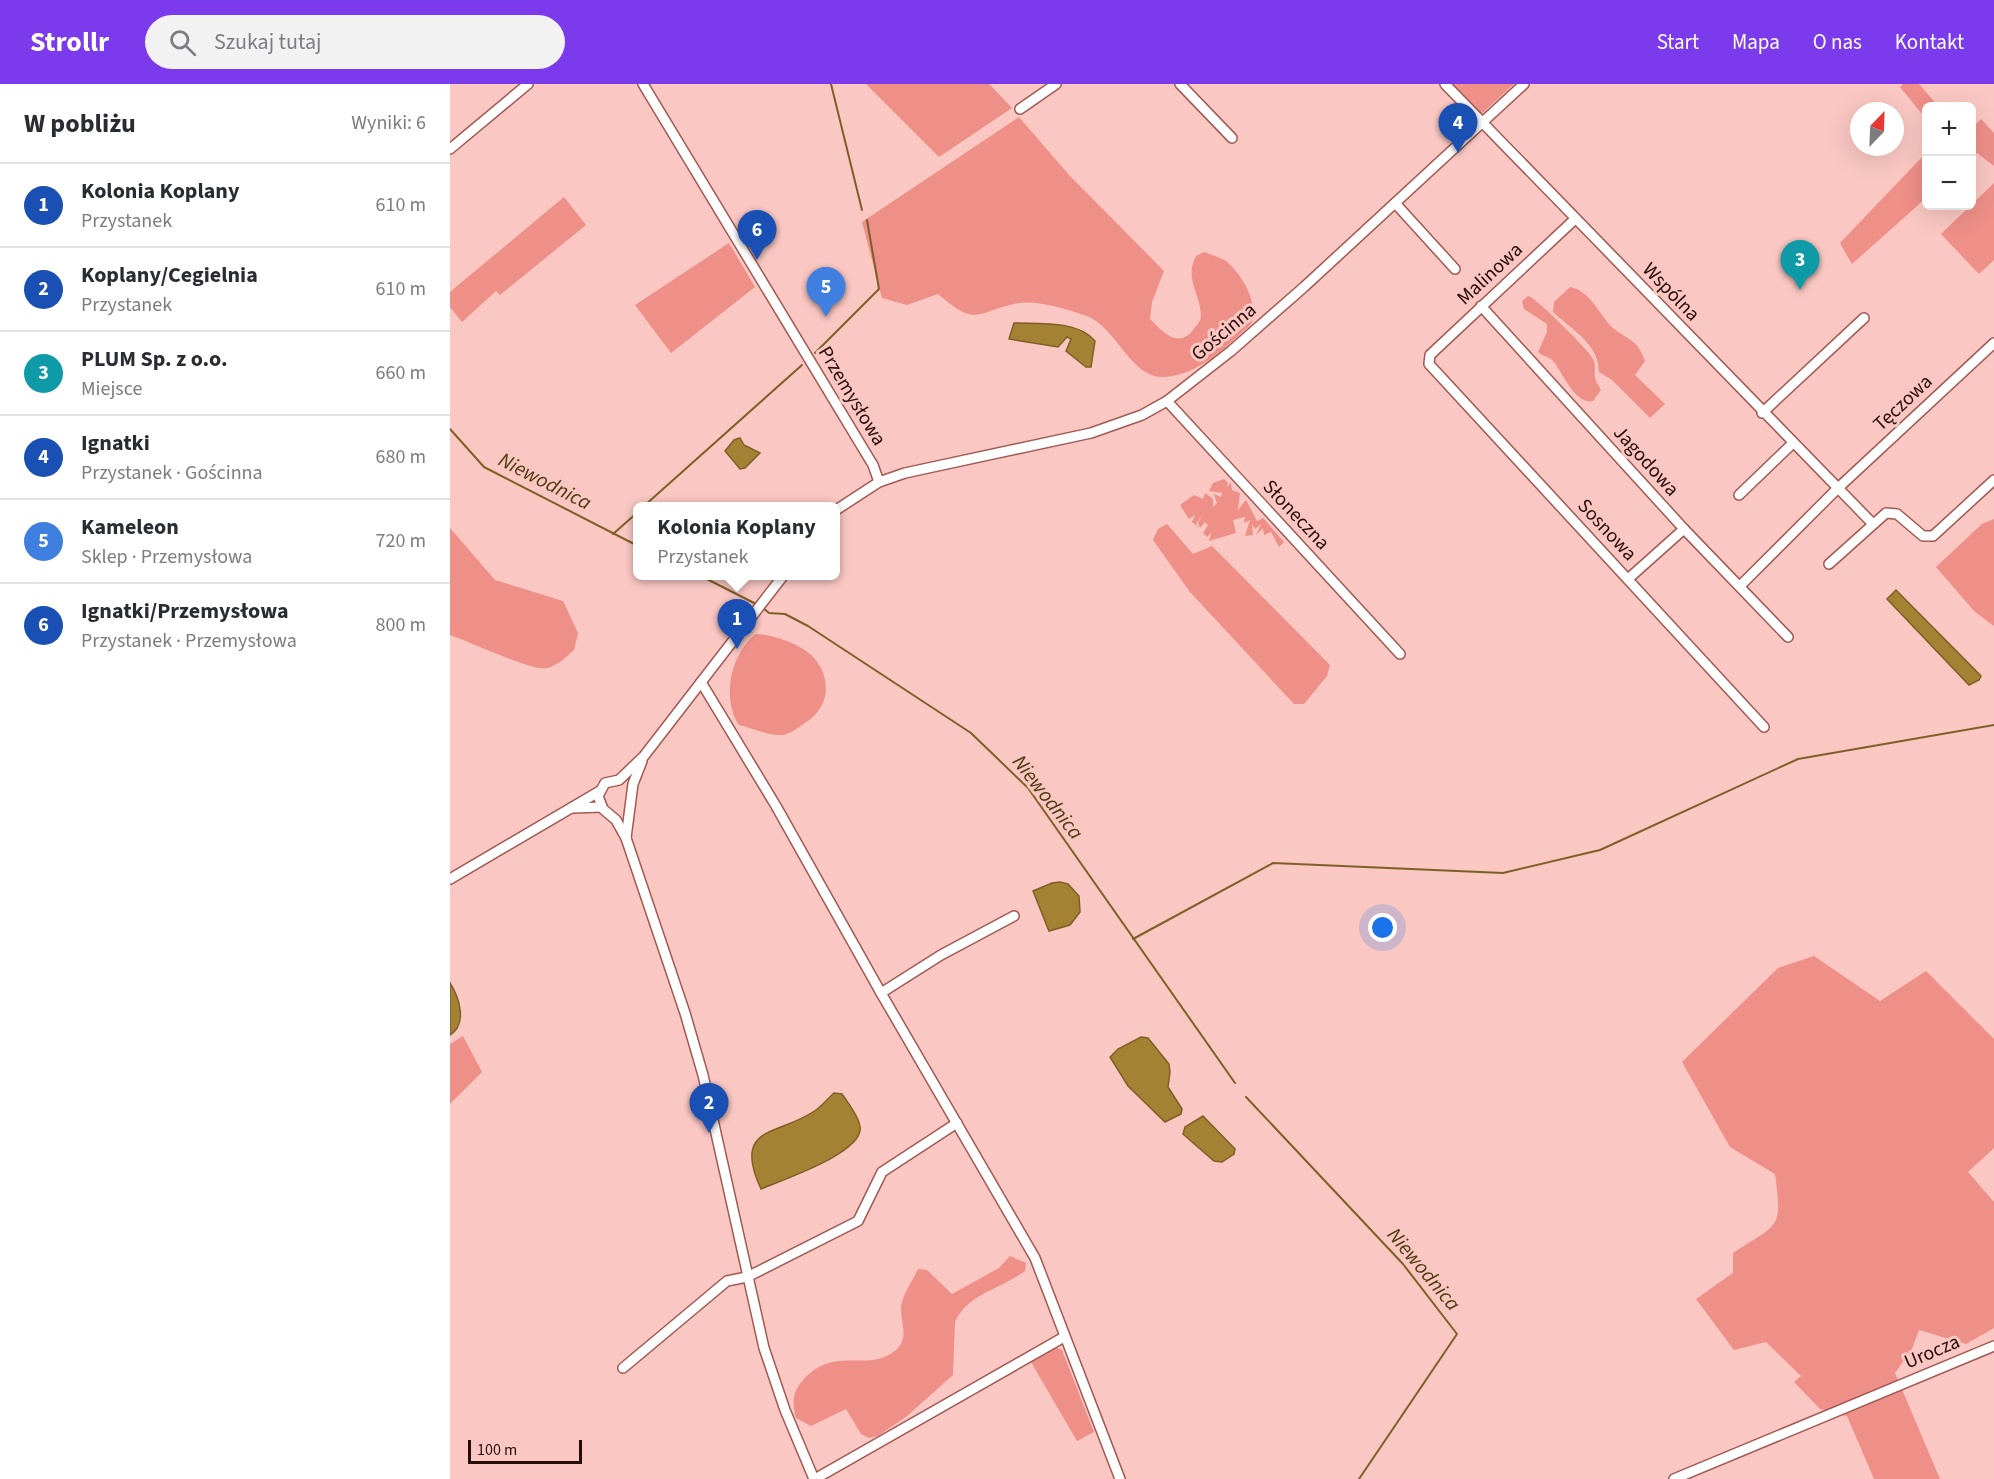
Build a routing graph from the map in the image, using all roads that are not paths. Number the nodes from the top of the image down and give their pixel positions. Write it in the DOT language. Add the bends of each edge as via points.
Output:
graph roads {
  1 [pos="528,84"];
  2 [pos="643,84"];
  3 [pos="1056,84"];
  4 [pos="1180,84"];
  5 [pos="1445,84"];
  6 [pos="1524,84"];
  7 [pos="1020,109"];
  8 [pos="1481,123"];
  9 [pos="1232,138"];
  10 [pos="450,149"];
  11 [pos="1395,203"];
  12 [pos="1574,220"];
  13 [pos="1455,269"];
  14 [pos="1481,306"];
  15 [pos="1864,318"];
  16 [pos="1994,343"];
  17 [pos="1430,355"];
  18 [pos="1167,401"];
  19 [pos="1762,413"];
  20 [pos="1792,444"];
  21 [pos="1994,480"];
  22 [pos="879,482"];
  23 [pos="1837,489"];
  24 [pos="1739,495"];
  25 [pos="840,507"];
  26 [pos="1873,524"];
  27 [pos="1684,529"];
  28 [pos="1829,564"];
  29 [pos="1628,579"];
  30 [pos="780,580"];
  31 [pos="1740,586"];
  32 [pos="1788,638"];
  33 [pos="1400,654"];
  34 [pos="700,682"];
  35 [pos="1764,727"];
  36 [pos="644,756"];
  37 [pos="619,780"];
  38 [pos="600,791"];
  39 [pos="633,795"];
  40 [pos="629,808"];
  41 [pos="568,809"];
  42 [pos="606,810"];
  43 [pos="626,838"];
  44 [pos="450,879"];
  45 [pos="1014,916"];
  46 [pos="880,993"];
  47 [pos="957,1123"];
  48 [pos="747,1276"];
  49 [pos="1064,1337"];
  50 [pos="1994,1346"];
  51 [pos="623,1368"];
  52 [pos="815,1479"];
  53 [pos="1120,1479"];
  54 [pos="1674,1479"];
  1 -- 10 [label="street"];
  2 -- 22 [label="street, Przemysłowa" via="873,465"];
  3 -- 7 [label="street"];
  4 -- 9 [label="street"];
  5 -- 8 [label="street, Wspólna"];
  6 -- 8 [label="street, Gościnna"];
  8 -- 11 [label="street, Gościnna"];
  8 -- 12 [label="street, Wspólna"];
  11 -- 13 [label="street"];
  11 -- 18 [label="street, Gościnna" via="1231,351"];
  12 -- 14 [label="street, Malinowa"];
  12 -- 19 [label="street, Wspólna"];
  14 -- 17 [label="street, Malinowa"];
  14 -- 27 [label="street, Jagodowa"];
  15 -- 19 [label="street"];
  16 -- 23 [label="street, Tęczowa"];
  17 -- 29 [label="street, Sosnowa" via="1429,364"];
  18 -- 22 [label="street, Gościnna" via="1142,415 1091,433"];
  18 -- 33 [label="street, Słoneczna"];
  19 -- 20 [label="street, Wspólna"];
  20 -- 23 [label="street, Wspólna"];
  20 -- 24 [label="street"];
  21 -- 26 [label="street" via="1933,536 1923,536 1893,513 1883,515"];
  22 -- 25 [label="street, Gościnna"];
  23 -- 26 [label="street, Wspólna"];
  23 -- 31 [label="street, Tęczowa"];
  26 -- 28 [label="street"];
  27 -- 29 [label="street"];
  27 -- 31 [label="street, Jagodowa"];
  29 -- 35 [label="street, Sosnowa"];
  30 -- 34 [label="street"];
  31 -- 32 [label="street, Jagodowa"];
  34 -- 36 [label="street"];
  34 -- 46 [label="street" via="776,806"];
  36 -- 37 [label="street"];
  36 -- 39 [label="street"];
  37 -- 38 [label="street" via="605,783"];
  37 -- 39 [label="street"];
  38 -- 41 [label="street"];
  38 -- 42 [label="street"];
  39 -- 40 [label="street"];
  40 -- 42 [label="street" via="616,814"];
  40 -- 43 [label="street"];
  41 -- 42 [label="street"];
  41 -- 44 [label="street"];
  42 -- 43 [label="street"];
  43 -- 48 [label="street" via="703,1075"];
  45 -- 46 [label="street"];
  46 -- 47 [label="street"];
  47 -- 48 [label="street" via="882,1172 858,1221"];
  47 -- 49 [label="street" via="1035,1258"];
  48 -- 51 [label="street" via="727,1281"];
  48 -- 52 [label="street" via="773,1379"];
  49 -- 52 [label="street"];
  49 -- 53 [label="street"];
  50 -- 54 [label="street, Urocza"];
}
